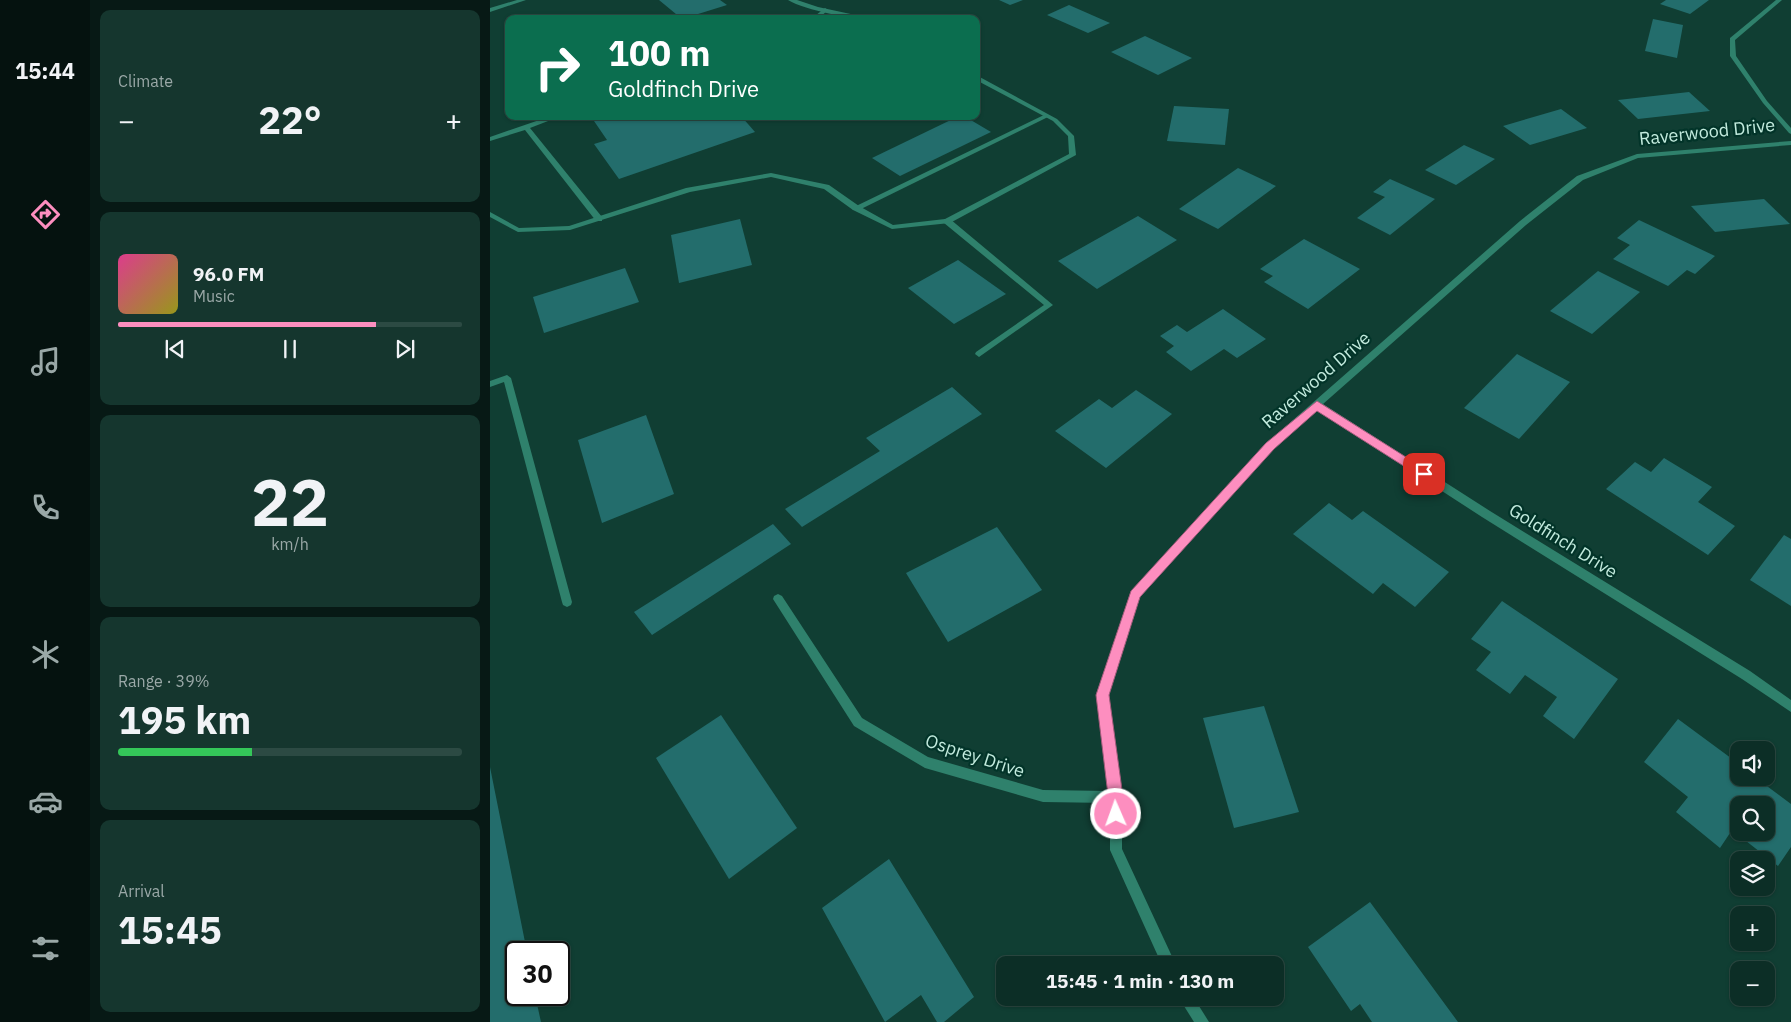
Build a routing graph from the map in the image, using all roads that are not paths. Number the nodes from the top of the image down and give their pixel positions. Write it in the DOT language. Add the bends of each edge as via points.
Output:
graph roads {
  1 [pos="523,0"];
  2 [pos="791,0"];
  3 [pos="1779,0"];
  4 [pos="490,10"];
  5 [pos="825,10"];
  6 [pos="819,15"];
  7 [pos="851,15"];
  8 [pos="980,79"];
  9 [pos="1046,116"];
  10 [pos="546,120"];
  11 [pos="526,127"];
  12 [pos="1791,132"];
  13 [pos="490,140"];
  14 [pos="1791,143"];
  15 [pos="856,208"];
  16 [pos="490,214"];
  17 [pos="599,219"];
  18 [pos="947,221"];
  19 [pos="979,354"];
  20 [pos="490,384"];
  21 [pos="1317,405"];
  22 [pos="778,599"];
  23 [pos="568,602"];
  24 [pos="1791,707"];
  25 [pos="1116,797"];
  26 [pos="1165,956"];
  27 [pos="1191,1006"];
  28 [pos="1202,1022"];
  1 -- 4 [label="street"];
  2 -- 5 [label="street"];
  3 -- 12 [label="street" via="1732,39 1733,56 1764,102"];
  5 -- 6 [label="street"];
  5 -- 7 [label="street"];
  8 -- 9 [label="street"];
  9 -- 15 [label="street"];
  9 -- 18 [label="street" via="1071,136 1073,155"];
  10 -- 11 [label="street"];
  11 -- 13 [label="street"];
  11 -- 17 [label="street"];
  14 -- 21 [label="street, Raverwood Drive" via="1637,156 1580,178 1524,223"];
  15 -- 17 [label="street" via="826,187 771,176 689,190"];
  15 -- 18 [label="street" via="892,227"];
  16 -- 17 [label="street" via="518,230 570,228"];
  18 -- 19 [label="street" via="1049,305"];
  20 -- 23 [label="street" via="507,378"];
  21 -- 24 [label="street, Goldfinch Drive" via="1746,675"];
  21 -- 25 [label="street, Raverwood Drive" via="1270,446 1135,594 1102,695"];
  22 -- 25 [label="street, Osprey Drive" via="858,722 925,762 1043,796"];
  25 -- 26 [label="street, Raverwood Drive" via="1116,850"];
  27 -- 28 [label="street"];
}
